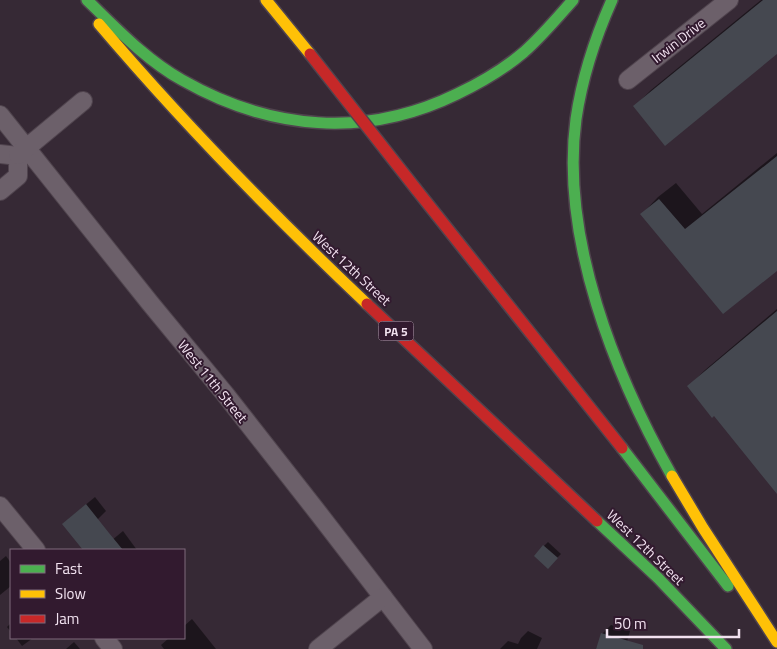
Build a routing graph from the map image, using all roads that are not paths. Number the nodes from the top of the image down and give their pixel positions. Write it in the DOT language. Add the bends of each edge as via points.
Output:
graph roads {
  1 [pos="79,0"];
  2 [pos="86,0"];
  3 [pos="266,0"];
  4 [pos="573,0"];
  5 [pos="612,0"];
  6 [pos="729,0"];
  7 [pos="628,80"];
  8 [pos="83,101"];
  9 [pos="0,115"];
  10 [pos="22,152"];
  11 [pos="0,154"];
  12 [pos="0,191"];
  13 [pos="0,506"];
  14 [pos="35,549"];
  15 [pos="383,598"];
  16 [pos="777,642"];
  17 [pos="318,649"];
  18 [pos="423,649"];
  19 [pos="726,649"];
  20 [pos="776,649"];
  1 -- 19 [label="main road, West 12th Street / PA 5" via="150,83 259,200 658,578"];
  2 -- 4 [label="main road" via="140,49 182,80 205,92 232,104 288,120 339,125 391,118 446,100 472,87 535,42"];
  3 -- 20 [label="main road, bridge" via="624,451"];
  5 -- 16 [label="main road" via="590,55 578,108 573,159 576,209 593,290 612,348 650,435 694,513"];
  6 -- 7 [label="street, Irwin Drive"];
  8 -- 10 [label="street"];
  9 -- 10 [label="street, West 11th Street"];
  10 -- 11 [label="street"];
  10 -- 12 [label="street" via="18,176"];
  10 -- 15 [label="street, West 11th Street" via="225,394"];
  13 -- 14 [label="street"];
  15 -- 17 [label="street"];
  15 -- 18 [label="street, West 11th Street"];
}
